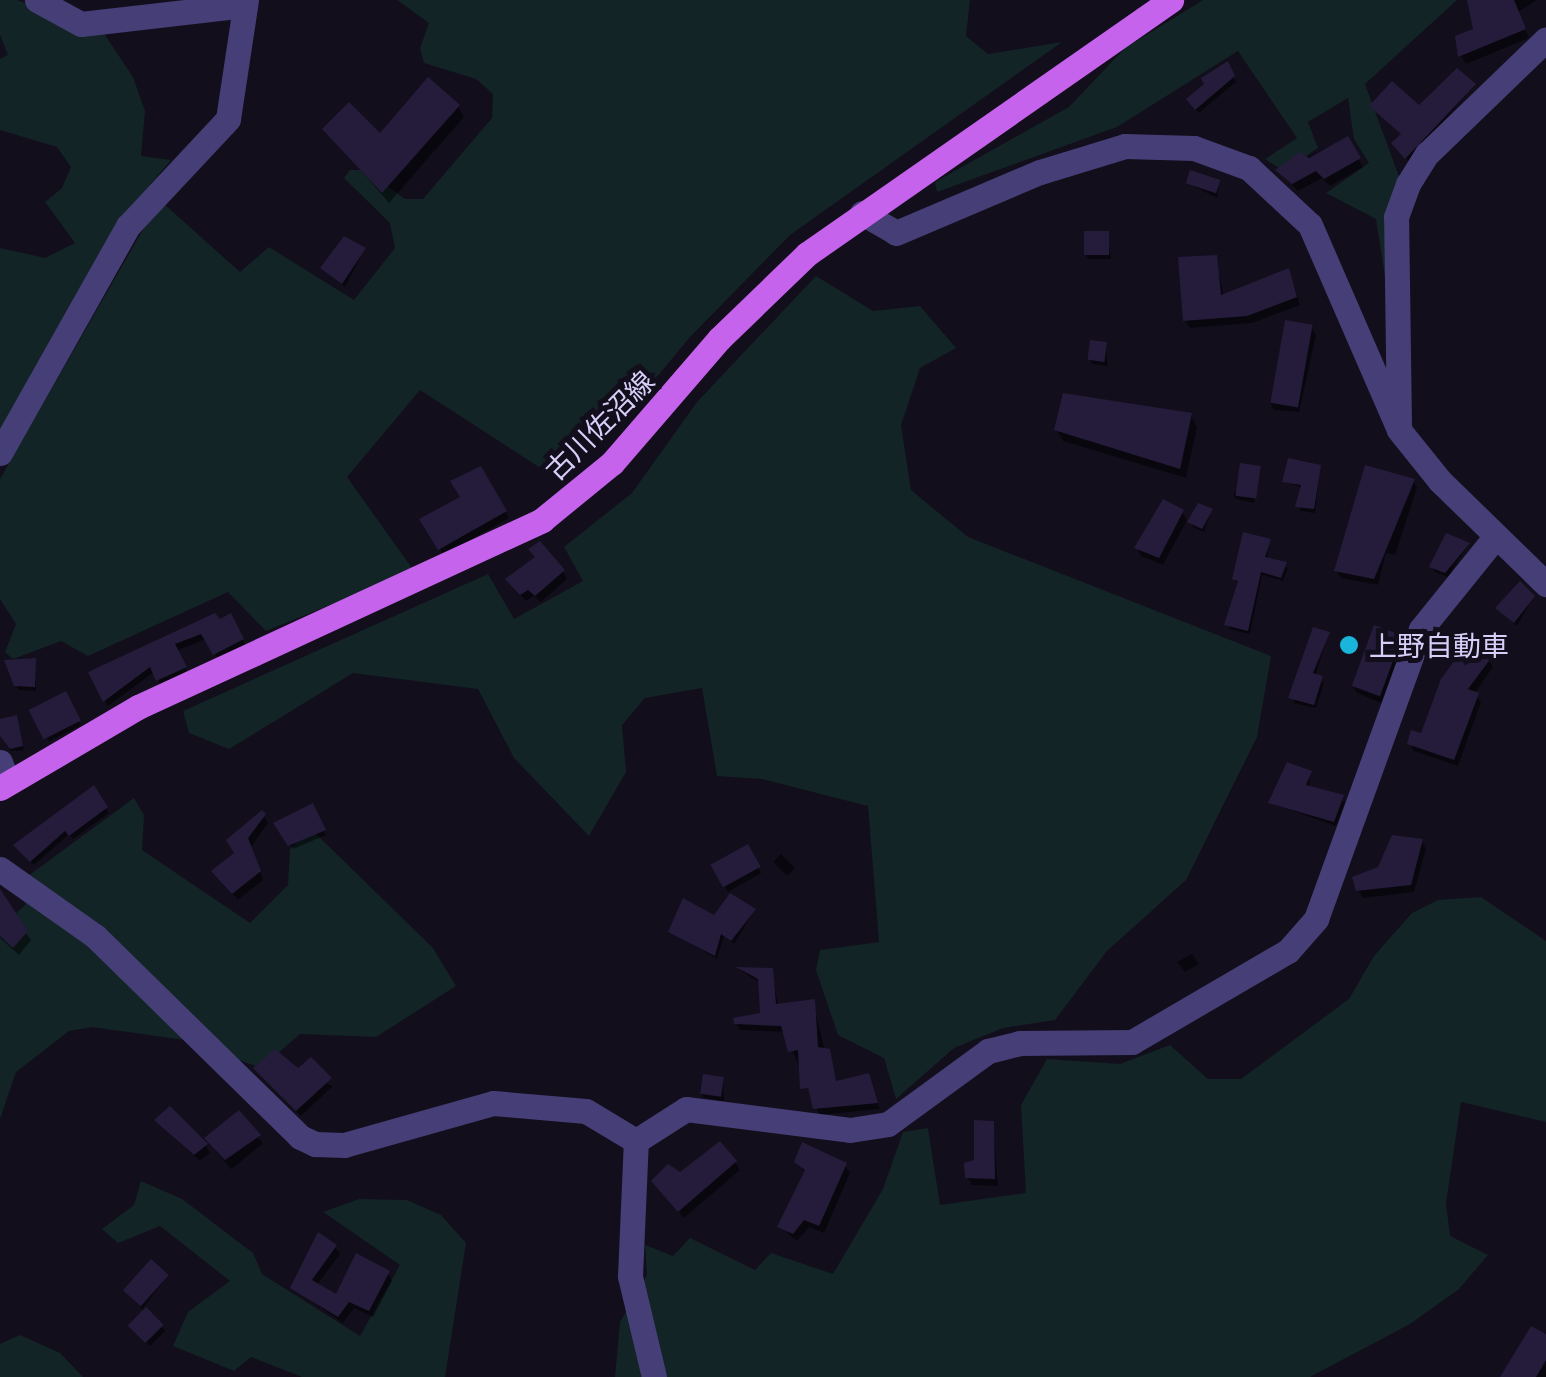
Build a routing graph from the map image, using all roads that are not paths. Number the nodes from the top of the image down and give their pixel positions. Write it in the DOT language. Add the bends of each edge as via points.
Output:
graph roads {
  1 [pos="37,0"];
  2 [pos="1171,0"];
  3 [pos="245,3"];
  4 [pos="1546,39"];
  5 [pos="862,213"];
  6 [pos="1400,430"];
  7 [pos="0,453"];
  8 [pos="1496,536"];
  9 [pos="1546,584"];
  10 [pos="2,778"];
  11 [pos="0,869"];
  12 [pos="636,1142"];
  13 [pos="654,1377"];
  1 -- 3 [label="street" via="81,24"];
  2 -- 5 [label="main road, 古川佐沼線"];
  3 -- 7 [label="street" via="228,119 128,226"];
  4 -- 6 [label="street" via="1428,154 1408,184 1396,217"];
  5 -- 6 [label="street" via="896,234 1088,154 1162,143 1219,154 1271,184 1310,225"];
  5 -- 10 [label="main road, 古川佐沼線" via="752,304 612,462 542,520 155,698"];
  6 -- 8 [label="street"];
  8 -- 9 [label="street"];
  8 -- 12 [label="street" via="1421,629 1316,920 1288,951 1132,1042 1020,1043 988,1050 888,1124 850,1130 686,1108"];
  11 -- 12 [label="street" via="95,936 315,1144 344,1146 466,1108 510,1103 586,1111"];
  12 -- 13 [label="street" via="629,1261"];
}
